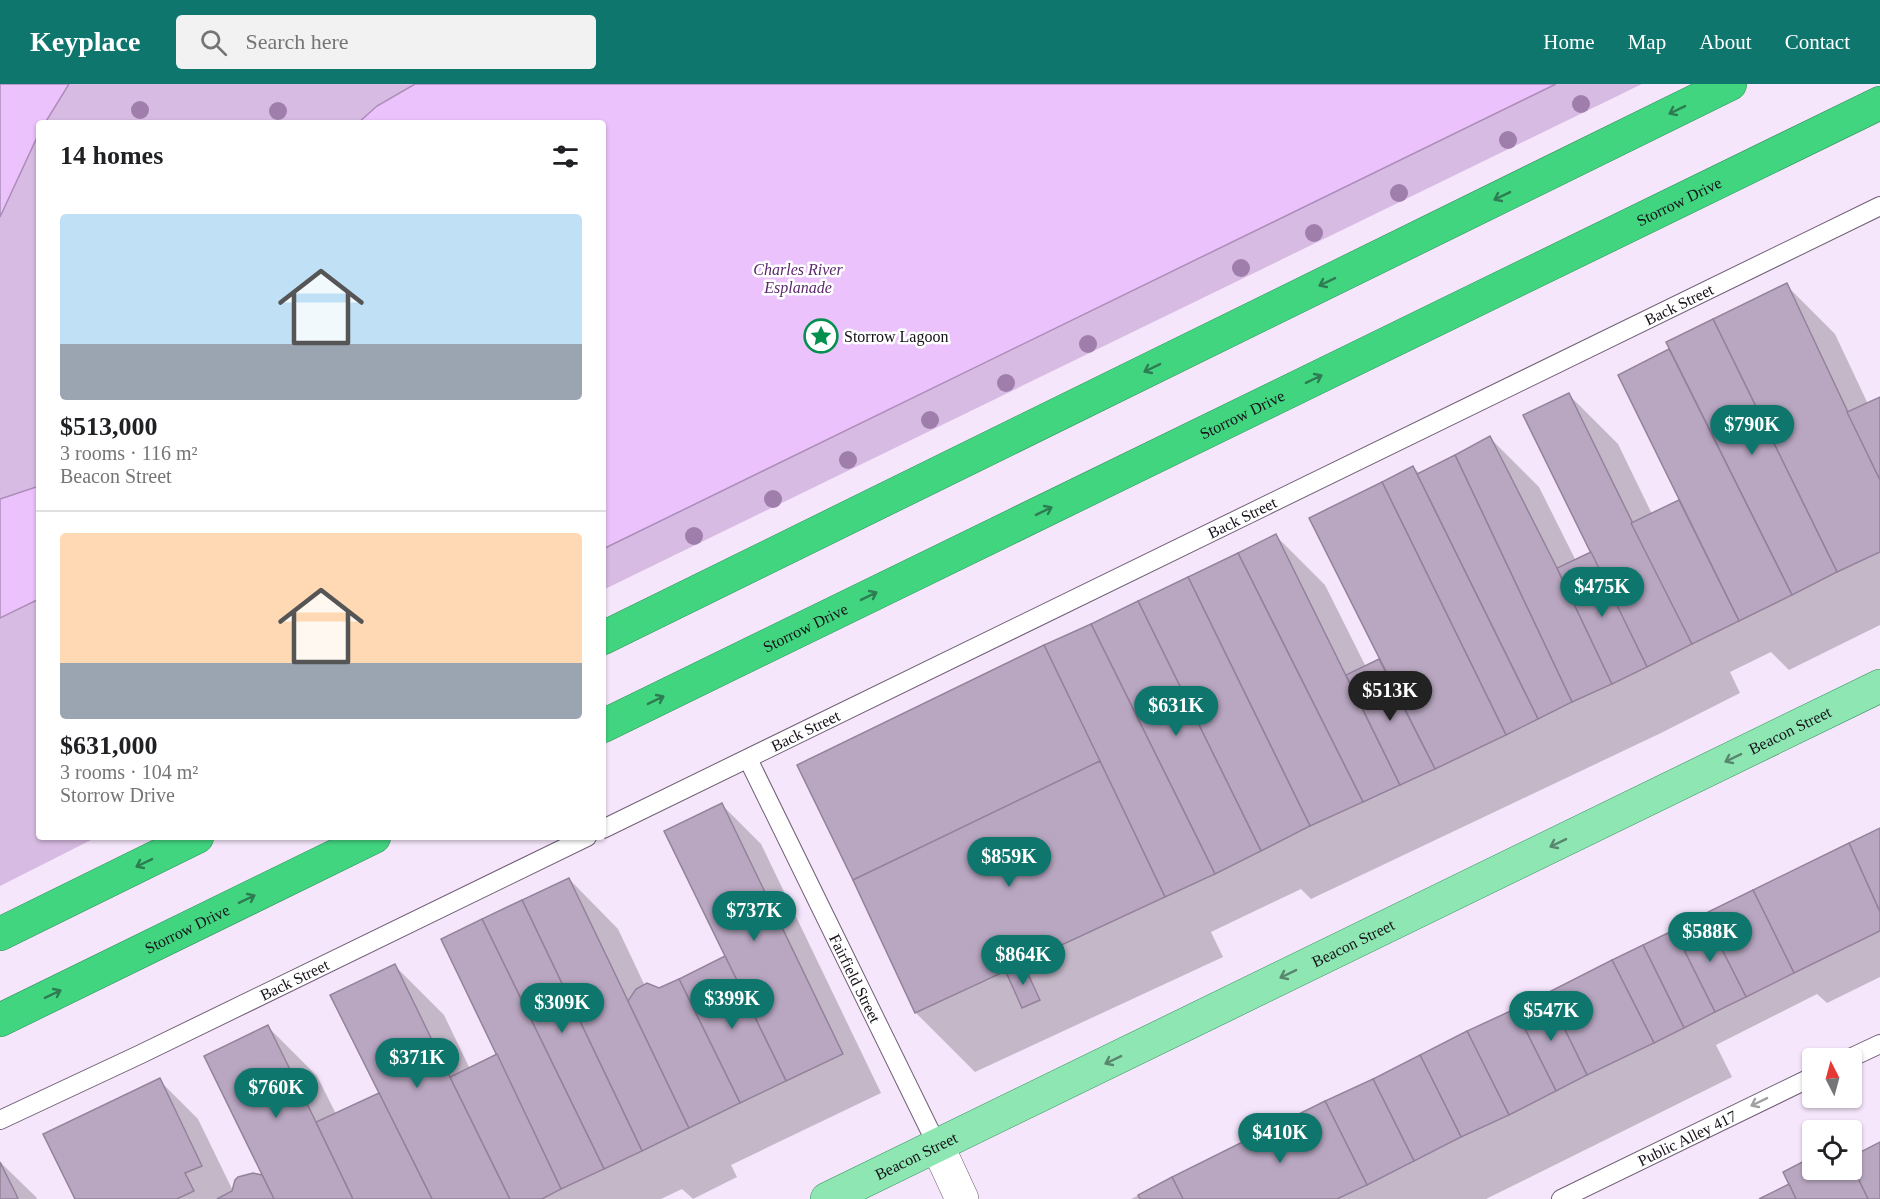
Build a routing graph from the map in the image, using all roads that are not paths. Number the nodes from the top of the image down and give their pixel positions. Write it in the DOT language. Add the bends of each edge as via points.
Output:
graph roads {
  1 [pos="1730,84"];
  2 [pos="1880,103"];
  3 [pos="1880,206"];
  4 [pos="606,637"];
  5 [pos="1880,686"];
  6 [pos="606,725"];
  7 [pos="748,759"];
  8 [pos="606,828"];
  9 [pos="191,840"];
  10 [pos="368,840"];
  11 [pos="581,840"];
  12 [pos="0,934"];
  13 [pos="0,1020"];
  14 [pos="1880,1044"];
  15 [pos="1862,1052"];
  16 [pos="1802,1082"];
  17 [pos="0,1120"];
  18 [pos="937,1145"];
  19 [pos="827,1199"];
  20 [pos="962,1199"];
  21 [pos="1562,1199"];
  1 -- 4 [label="highway, one-way"];
  6 -- 2 [label="highway, Storrow Drive, one-way"];
  3 -- 7 [label="lane, Back Street"];
  5 -- 18 [label="main road, Beacon Street, one-way"];
  7 -- 8 [label="lane, Back Street"];
  7 -- 18 [label="lane, Fairfield Street"];
  9 -- 12 [label="highway, one-way"];
  13 -- 10 [label="highway, Storrow Drive, one-way"];
  11 -- 17 [label="lane, Back Street"];
  14 -- 15 [label="lane"];
  16 -- 21 [label="lane, Public Alley 417, one-way"];
  18 -- 19 [label="main road, Beacon Street"];
  18 -- 20 [label="street, Fairfield Street"];
}
